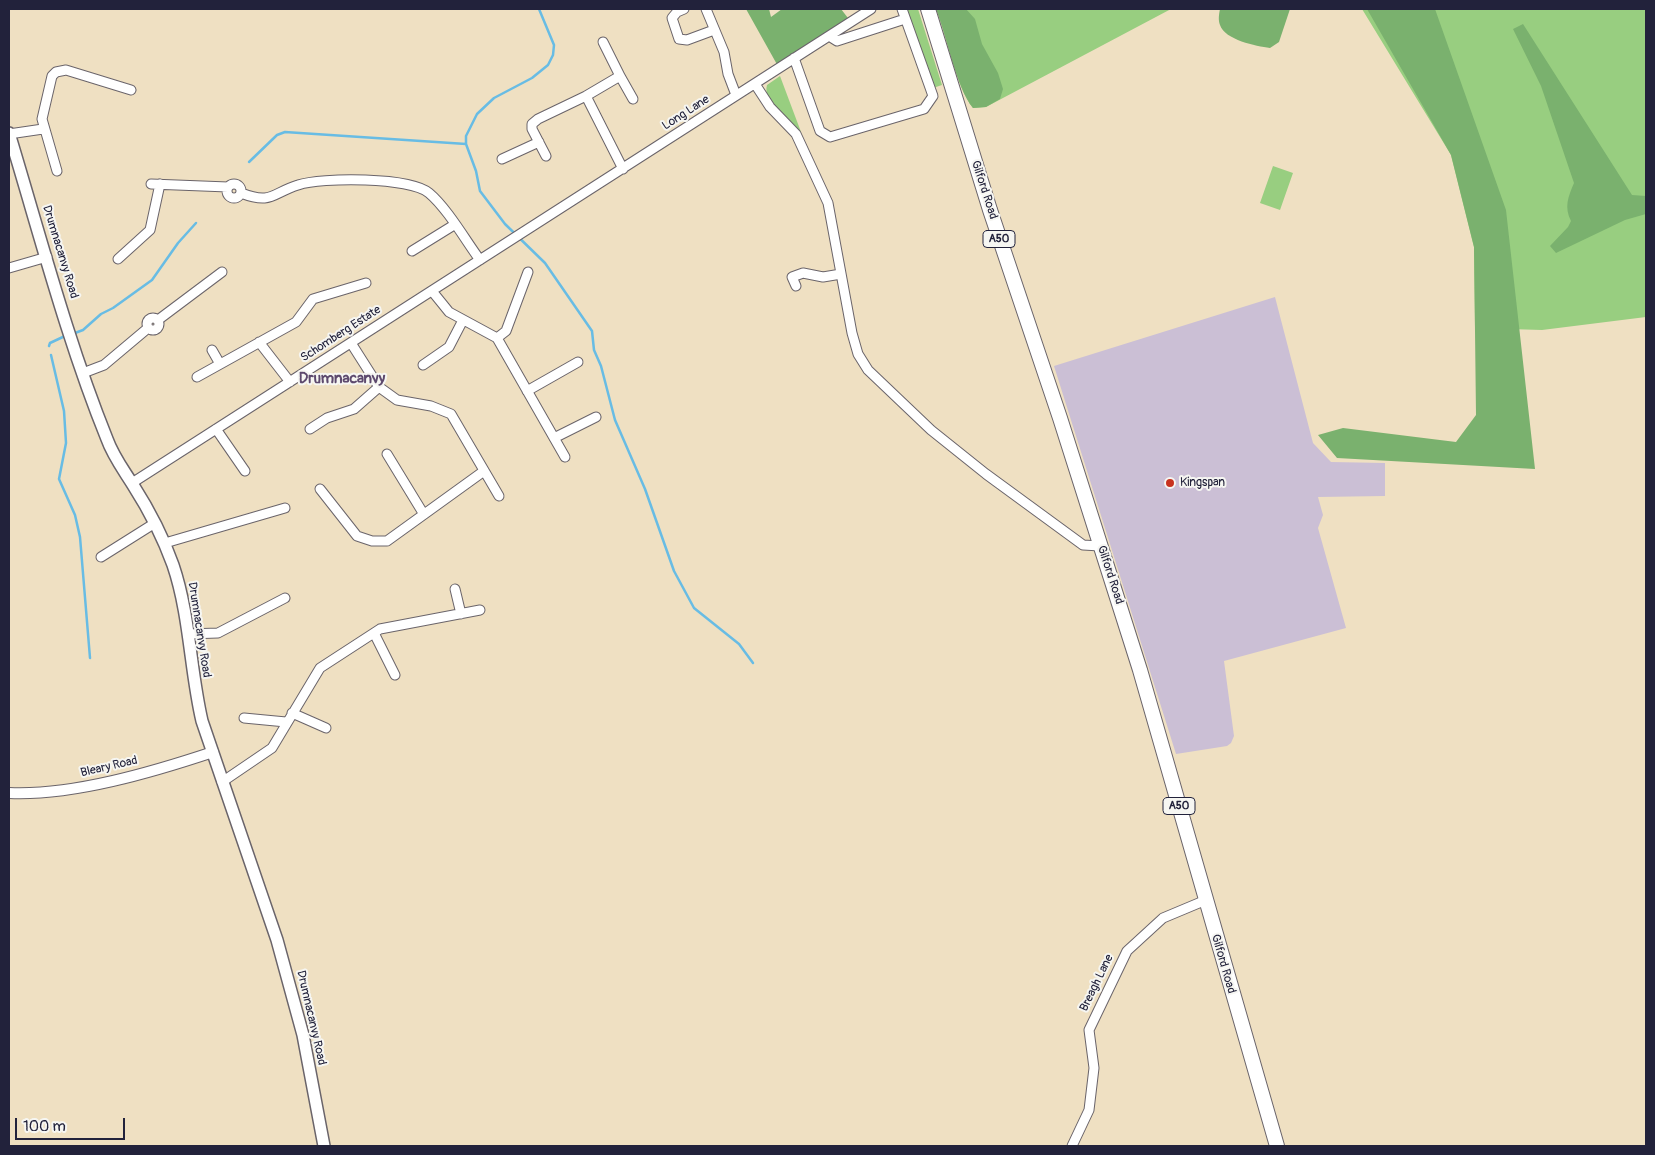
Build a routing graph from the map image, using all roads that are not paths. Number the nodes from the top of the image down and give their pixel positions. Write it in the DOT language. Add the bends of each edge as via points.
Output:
graph roads {
  1 [pos="684,9"];
  2 [pos="706,9"];
  3 [pos="871,9"];
  4 [pos="902,9"];
  5 [pos="928,9"];
  6 [pos="905,19"];
  7 [pos="714,30"];
  8 [pos="829,36"];
  9 [pos="603,42"];
  10 [pos="794,58"];
  11 [pos="620,76"];
  12 [pos="755,84"];
  13 [pos="131,90"];
  14 [pos="586,96"];
  15 [pos="736,96"];
  16 [pos="632,99"];
  17 [pos="43,129"];
  18 [pos="9,134"];
  19 [pos="539,142"];
  20 [pos="546,156"];
  21 [pos="502,159"];
  22 [pos="623,169"];
  23 [pos="57,171"];
  24 [pos="454,224"];
  25 [pos="514,239"];
  26 [pos="412,251"];
  27 [pos="47,257"];
  28 [pos="118,259"];
  29 [pos="480,260"];
  30 [pos="9,268"];
  31 [pos="222,272"];
  32 [pos="528,272"];
  33 [pos="841,274"];
  34 [pos="792,277"];
  35 [pos="366,283"];
  36 [pos="432,291"];
  37 [pos="463,320"];
  38 [pos="497,338"];
  39 [pos="258,342"];
  40 [pos="351,343"];
  41 [pos="212,350"];
  42 [pos="578,362"];
  43 [pos="220,364"];
  44 [pos="423,365"];
  45 [pos="83,373"];
  46 [pos="197,377"];
  47 [pos="290,382"];
  48 [pos="380,387"];
  49 [pos="527,391"];
  50 [pos="596,417"];
  51 [pos="216,429"];
  52 [pos="310,429"];
  53 [pos="554,438"];
  54 [pos="387,454"];
  55 [pos="565,457"];
  56 [pos="244,471"];
  57 [pos="484,471"];
  58 [pos="132,483"];
  59 [pos="320,489"];
  60 [pos="499,496"];
  61 [pos="285,508"];
  62 [pos="423,513"];
  63 [pos="155,523"];
  64 [pos="165,543"];
  65 [pos="1100,546"];
  66 [pos="101,557"];
  67 [pos="455,589"];
  68 [pos="285,598"];
  69 [pos="480,610"];
  70 [pos="461,614"];
  71 [pos="374,633"];
  72 [pos="188,634"];
  73 [pos="395,675"];
  74 [pos="292,713"];
  75 [pos="244,718"];
  76 [pos="286,722"];
  77 [pos="326,728"];
  78 [pos="213,752"];
  79 [pos="222,782"];
  80 [pos="9,793"];
  81 [pos="1206,900"];
  82 [pos="324,1146"];
  83 [pos="1072,1146"];
  84 [pos="1276,1146"];
  1 -- 7 [label="street" via="672,18 679,39 687,40"];
  2 -- 7 [label="street"];
  3 -- 8 [label="street, Long Lane"];
  4 -- 6 [label="street"];
  5 -- 65 [label="main road, Gilford Road / A50"];
  6 -- 8 [label="street" via="837,41"];
  6 -- 10 [label="street" via="933,96 924,109 830,137 824,135"];
  7 -- 15 [label="street" via="724,52"];
  8 -- 10 [label="street, Long Lane"];
  9 -- 11 [label="street"];
  10 -- 12 [label="street, Long Lane"];
  11 -- 14 [label="street"];
  11 -- 16 [label="street"];
  12 -- 15 [label="street, Long Lane"];
  12 -- 33 [label="street" via="796,134 822,187"];
  13 -- 17 [label="street" via="66,70 56,72 52,76 42,119"];
  14 -- 19 [label="street" via="534,122 532,129"];
  14 -- 22 [label="street"];
  15 -- 22 [label="street, Long Lane"];
  17 -- 18 [label="street"];
  17 -- 23 [label="street"];
  18 -- 27 [label="main road, Drumnacanvy Road"];
  19 -- 20 [label="street"];
  19 -- 21 [label="street"];
  22 -- 25 [label="street, Long Lane"];
  24 -- 26 [label="street"];
  24 -- 28 [label="street" via="430,194 407,184 338,178 298,184 270,199 241,193 231,198 228,187 156,184 150,230"];
  24 -- 29 [label="street"];
  25 -- 29 [label="street, Schomberg Estate"];
  27 -- 30 [label="street"];
  27 -- 45 [label="main road, Drumnacanvy Road"];
  29 -- 36 [label="street, Schomberg Estate"];
  31 -- 45 [label="street" via="158,320 150,318 148,328 104,365"];
  32 -- 38 [label="street" via="506,332"];
  33 -- 34 [label="street" via="823,277 803,273"];
  33 -- 65 [label="street" via="855,345 868,370 931,430 986,474 1083,545"];
  35 -- 39 [label="street" via="313,299 296,322"];
  36 -- 37 [label="street" via="449,312"];
  36 -- 40 [label="street, Schomberg Estate"];
  37 -- 38 [label="street"];
  37 -- 44 [label="street" via="449,347"];
  38 -- 49 [label="street"];
  39 -- 43 [label="street"];
  39 -- 47 [label="street"];
  40 -- 47 [label="street, Schomberg Estate"];
  40 -- 48 [label="street"];
  41 -- 43 [label="street"];
  42 -- 49 [label="street"];
  43 -- 46 [label="street"];
  45 -- 58 [label="main road, Drumnacanvy Road" via="115,458"];
  47 -- 51 [label="street, Schomberg Estate"];
  48 -- 52 [label="street" via="354,409 327,418"];
  48 -- 57 [label="street" via="397,400 431,406 451,414"];
  49 -- 53 [label="street"];
  50 -- 53 [label="street"];
  51 -- 56 [label="street"];
  51 -- 58 [label="street, Schomberg Estate"];
  53 -- 55 [label="street"];
  54 -- 62 [label="street"];
  57 -- 60 [label="street"];
  57 -- 62 [label="street"];
  58 -- 63 [label="main road, Drumnacanvy Road"];
  59 -- 62 [label="street" via="357,536 372,541 387,540"];
  61 -- 64 [label="street"];
  63 -- 64 [label="main road, Drumnacanvy Road"];
  63 -- 66 [label="street"];
  64 -- 72 [label="main road, Drumnacanvy Road" via="182,597"];
  65 -- 81 [label="main road, Gilford Road / A50"];
  67 -- 70 [label="street"];
  68 -- 72 [label="street" via="218,633"];
  69 -- 70 [label="street"];
  70 -- 71 [label="street" via="380,629"];
  71 -- 73 [label="street"];
  71 -- 74 [label="street" via="320,668"];
  72 -- 78 [label="main road, Drumnacanvy Road" via="196,692"];
  74 -- 76 [label="street"];
  74 -- 77 [label="street"];
  75 -- 76 [label="street"];
  76 -- 79 [label="street" via="272,748"];
  78 -- 79 [label="main road, Drumnacanvy Road"];
  78 -- 80 [label="street, Bleary Road" via="97,784"];
  79 -- 82 [label="main road, Drumnacanvy Road" via="261,889 290,984"];
  81 -- 83 [label="street, Breagh Lane" via="1163,918 1127,950 1089,1030 1094,1068 1089,1110"];
  81 -- 84 [label="main road, Gilford Road / A50"];
}
